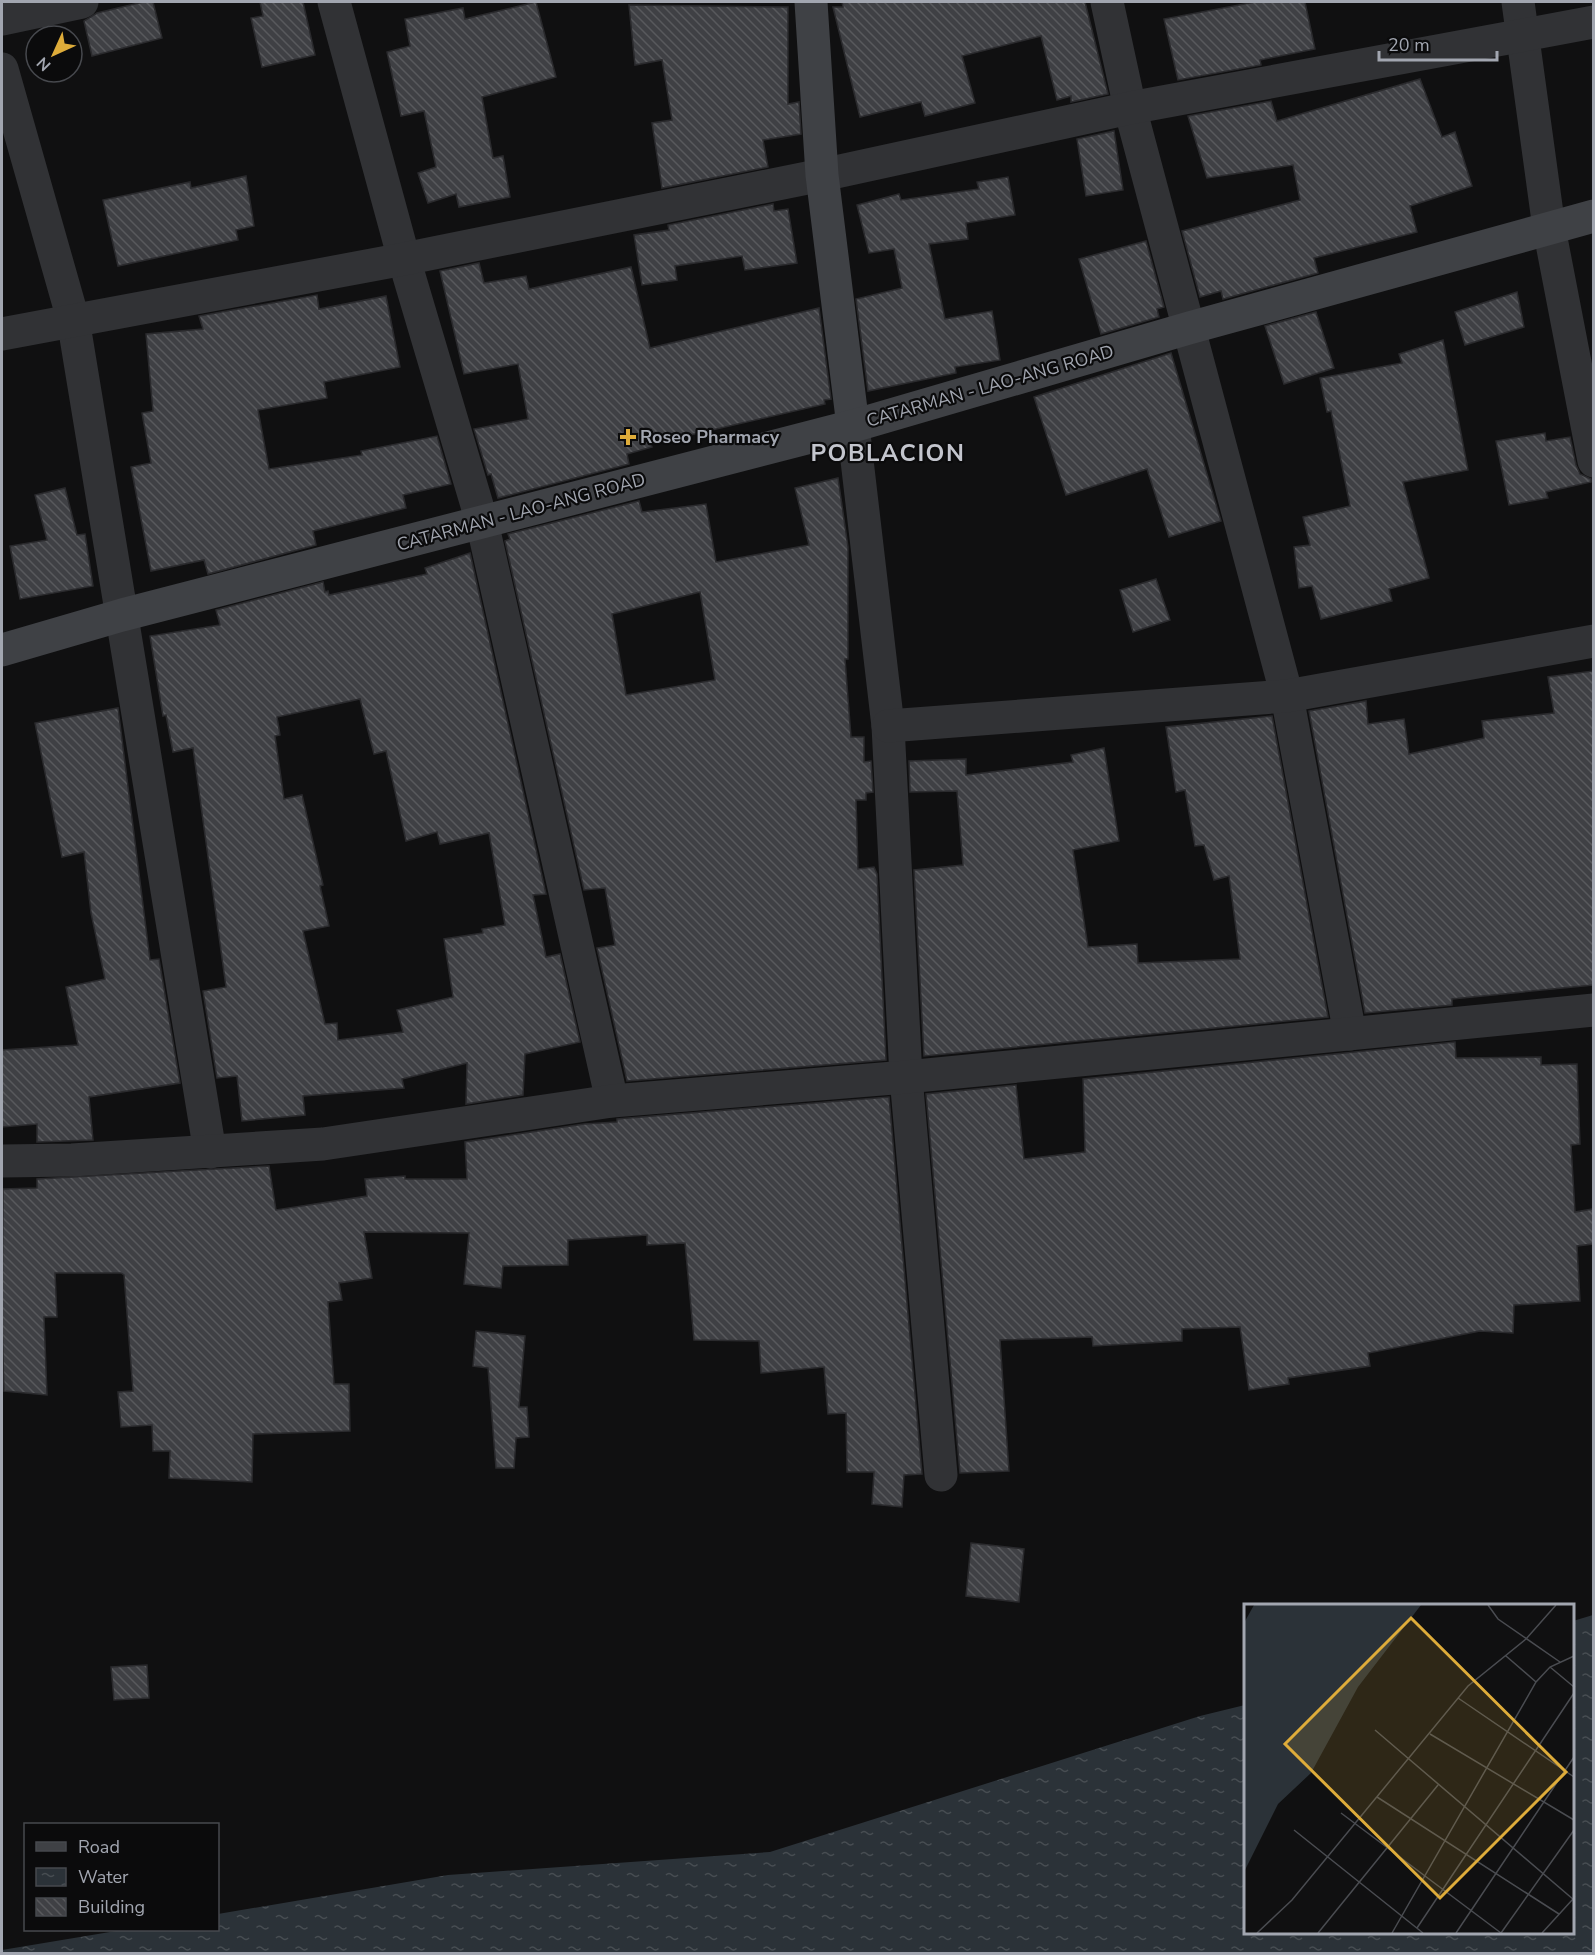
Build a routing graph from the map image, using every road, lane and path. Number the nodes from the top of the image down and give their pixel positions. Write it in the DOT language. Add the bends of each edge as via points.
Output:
graph roads {
  1 [pos="82,2"];
  2 [pos="334,2"];
  3 [pos="811,2"];
  4 [pos="1107,2"];
  5 [pos="1518,2"];
  6 [pos="2,19"];
  7 [pos="1593,22"];
  8 [pos="1522,37"];
  9 [pos="2,69"];
  10 [pos="1130,108"];
  11 [pos="822,176"];
  12 [pos="1593,216"];
  13 [pos="1549,228"];
  14 [pos="404,259"];
  15 [pos="73,319"];
  16 [pos="1189,328"];
  17 [pos="2,334"];
  18 [pos="853,426"];
  19 [pos="1593,460"];
  20 [pos="482,522"];
  21 [pos="122,615"];
  22 [pos="1593,641"];
  23 [pos="2,650"];
  24 [pos="1287,696"];
  25 [pos="888,726"];
  26 [pos="1593,1010"];
  27 [pos="1350,1034"];
  28 [pos="906,1077"];
  29 [pos="612,1101"];
  30 [pos="210,1152"];
  31 [pos="2,1161"];
  32 [pos="941,1475"];
  1 -- 6 [label="street"];
  2 -- 14 [label="street"];
  3 -- 11 [label="main road"];
  4 -- 10 [label="street"];
  5 -- 8 [label="street"];
  7 -- 8 [label="street"];
  8 -- 10 [label="street"];
  8 -- 13 [label="street"];
  9 -- 15 [label="street"];
  10 -- 11 [label="street"];
  10 -- 16 [label="street"];
  11 -- 14 [label="street"];
  11 -- 18 [label="main road"];
  12 -- 13 [label="main road, CATARMAN - LAO-ANG ROAD"];
  13 -- 16 [label="main road, CATARMAN - LAO-ANG ROAD"];
  13 -- 19 [label="street"];
  14 -- 15 [label="street"];
  14 -- 20 [label="street"];
  15 -- 17 [label="street"];
  15 -- 21 [label="street"];
  16 -- 18 [label="main road, CATARMAN - LAO-ANG ROAD"];
  16 -- 24 [label="street"];
  18 -- 20 [label="main road, CATARMAN - LAO-ANG ROAD"];
  18 -- 25 [label="street"];
  20 -- 21 [label="main road, CATARMAN - LAO-ANG ROAD"];
  20 -- 29 [label="street"];
  21 -- 23 [label="main road, CATARMAN - LAO-ANG ROAD"];
  21 -- 30 [label="street"];
  22 -- 24 [label="street"];
  24 -- 25 [label="street"];
  24 -- 27 [label="street"];
  25 -- 28 [label="street"];
  26 -- 27 [label="street"];
  27 -- 28 [label="street"];
  28 -- 29 [label="street"];
  28 -- 32 [label="street"];
  29 -- 30 [label="street" via="323,1144"];
  30 -- 31 [label="street"];
}
